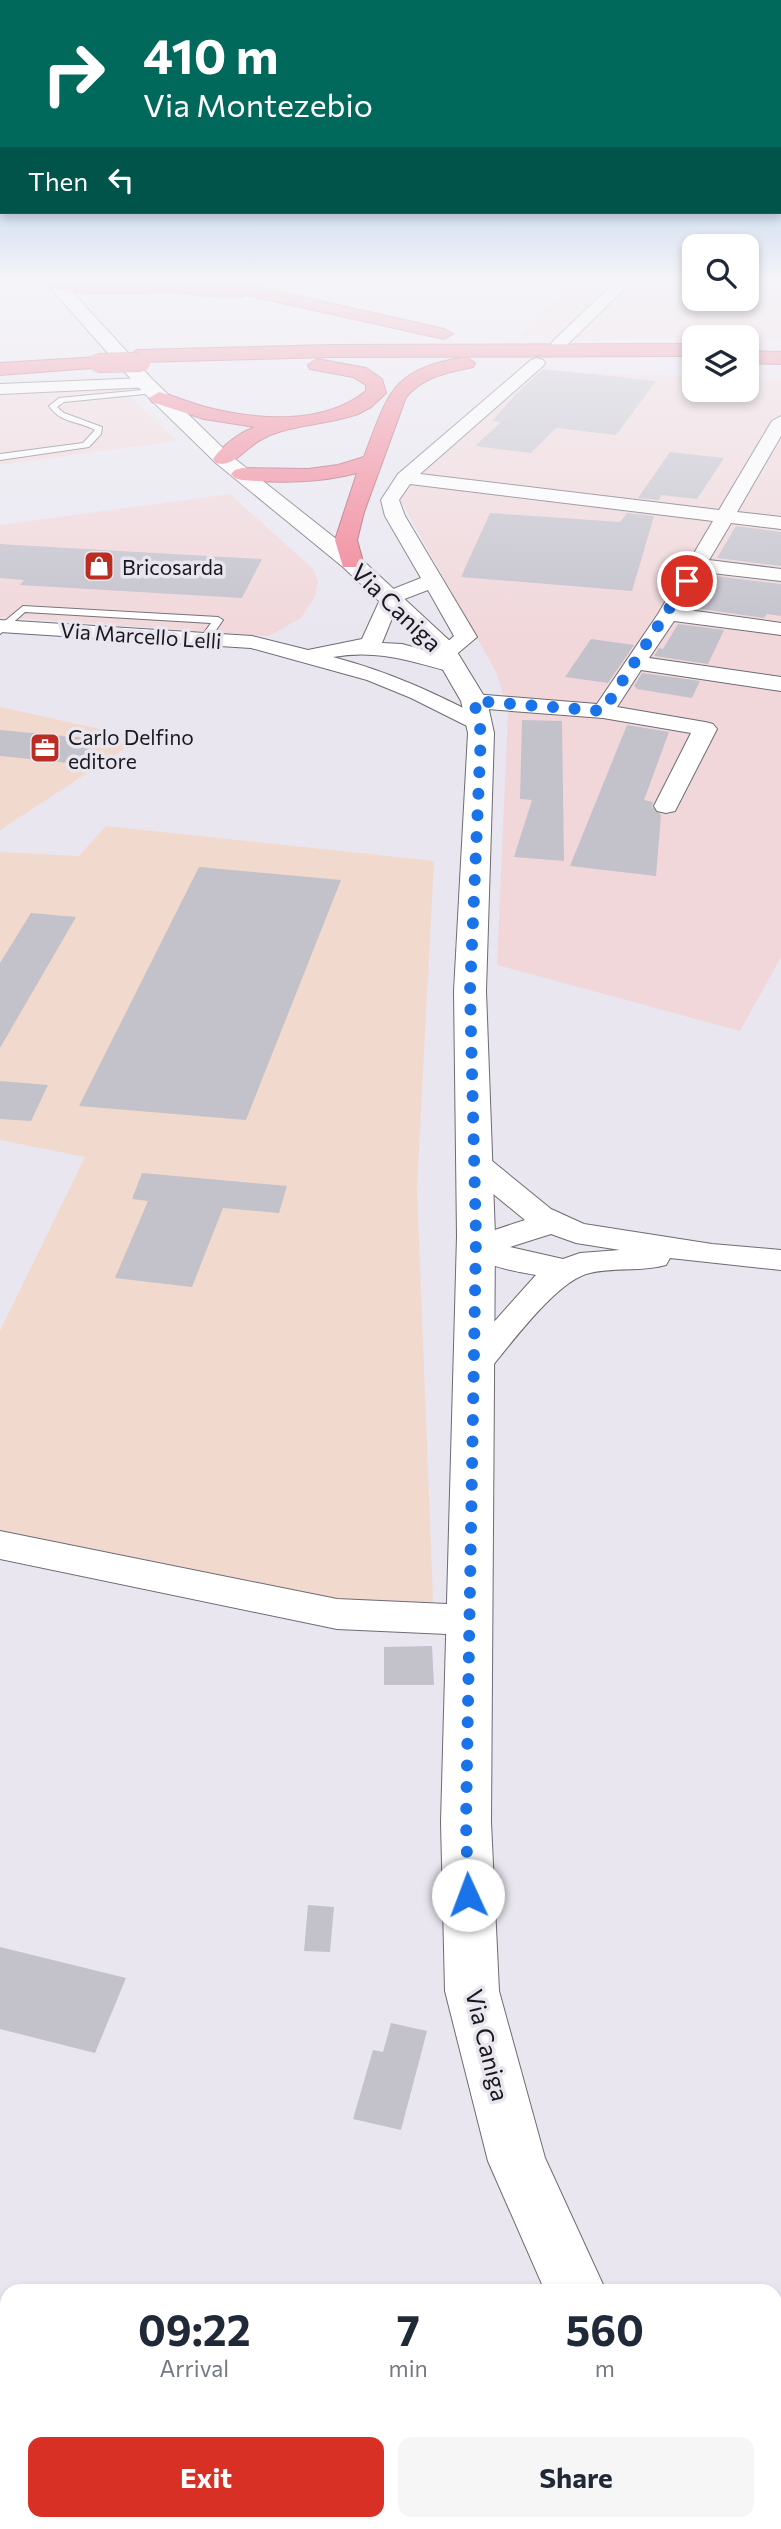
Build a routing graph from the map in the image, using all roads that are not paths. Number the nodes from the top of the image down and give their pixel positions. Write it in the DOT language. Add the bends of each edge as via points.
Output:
graph roads {
  1 [pos="60,401"];
  2 [pos="162,401"];
  3 [pos="173,401"];
  4 [pos="368,401"];
  5 [pos="395,401"];
  6 [pos="493,401"];
  7 [pos="781,421"];
  8 [pos="293,422"];
  9 [pos="0,454"];
  10 [pos="223,459"];
  11 [pos="371,461"];
  12 [pos="242,474"];
  13 [pos="405,478"];
  14 [pos="725,516"];
  15 [pos="781,523"];
  16 [pos="351,562"];
  17 [pos="697,565"];
  18 [pos="781,575"];
  19 [pos="433,581"];
  20 [pos="390,597"];
  21 [pos="668,614"];
  22 [pos="1,629"];
  23 [pos="781,629"];
  24 [pos="201,643"];
  25 [pos="356,648"];
  26 [pos="303,655"];
  27 [pos="449,659"];
  28 [pos="635,663"];
  29 [pos="397,684"];
  30 [pos="781,684"];
  31 [pos="603,711"];
  32 [pos="477,713"];
  33 [pos="666,806"];
  34 [pos="475,1163"];
  35 [pos="554,1222"];
  36 [pos="476,1247"];
  37 [pos="712,1254"];
  38 [pos="781,1259"];
  39 [pos="569,1270"];
  40 [pos="473,1367"];
  41 [pos="0,1545"];
  42 [pos="470,1620"];
  43 [pos="573,2284"];
  1 -- 9 [label="lane" via="52,406 62,416 99,429 86,445"];
  2 -- 10 [label="street, Via Caniga"];
  3 -- 8 [label="highway" via="225,419"];
  4 -- 8 [label="highway" via="343,414"];
  5 -- 11 [label="highway"];
  6 -- 13 [label="street"];
  7 -- 14 [label="street"];
  8 -- 10 [label="highway" via="262,431"];
  10 -- 12 [label="street, Via Caniga"];
  11 -- 12 [label="highway" via="331,474 298,478"];
  11 -- 16 [label="highway" via="346,540"];
  12 -- 16 [label="street, Via Caniga"];
  13 -- 14 [label="street"];
  13 -- 19 [label="street" via="390,500"];
  14 -- 15 [label="street"];
  14 -- 17 [label="street"];
  16 -- 20 [label="street, Via Caniga"];
  17 -- 18 [label="street"];
  17 -- 21 [label="street"];
  19 -- 20 [label="street"];
  19 -- 27 [label="street" via="466,637"];
  20 -- 25 [label="street" via="371,644"];
  20 -- 27 [label="street, Via Caniga"];
  21 -- 23 [label="street"];
  21 -- 28 [label="street"];
  22 -- 24 [label="street, Via Marcello Lelli"];
  22 -- 24 [label="lane" via="23,609 218,620"];
  24 -- 26 [label="street, Via Marcello Lelli"];
  25 -- 26 [label="street, Via Marcello Lelli"];
  25 -- 27 [label="street, Via Marcello Lelli"];
  26 -- 29 [label="street, Via Marcello Lelli"];
  27 -- 29 [label="street, Via Marcello Lelli" via="426,680"];
  27 -- 32 [label="street, Via Caniga"];
  28 -- 30 [label="street"];
  28 -- 31 [label="street"];
  29 -- 32 [label="street, Via Marcello Lelli"];
  31 -- 32 [label="street"];
  31 -- 33 [label="street" via="705,729"];
  32 -- 34 [label="street, Via Caniga" via="470,991"];
  34 -- 35 [label="street" via="540,1216"];
  34 -- 36 [label="street, Via Caniga"];
  35 -- 36 [label="street"];
  35 -- 37 [label="street" via="576,1233"];
  36 -- 39 [label="street" via="520,1262"];
  36 -- 40 [label="street, Via Caniga"];
  37 -- 38 [label="street"];
  37 -- 39 [label="street" via="580,1263"];
  39 -- 40 [label="street" via="544,1285"];
  40 -- 42 [label="street, Via Caniga"];
  41 -- 42 [label="street" via="337,1614"];
  42 -- 43 [label="street, Via Caniga" via="466,1822 472,1991 517,2161"];
}
